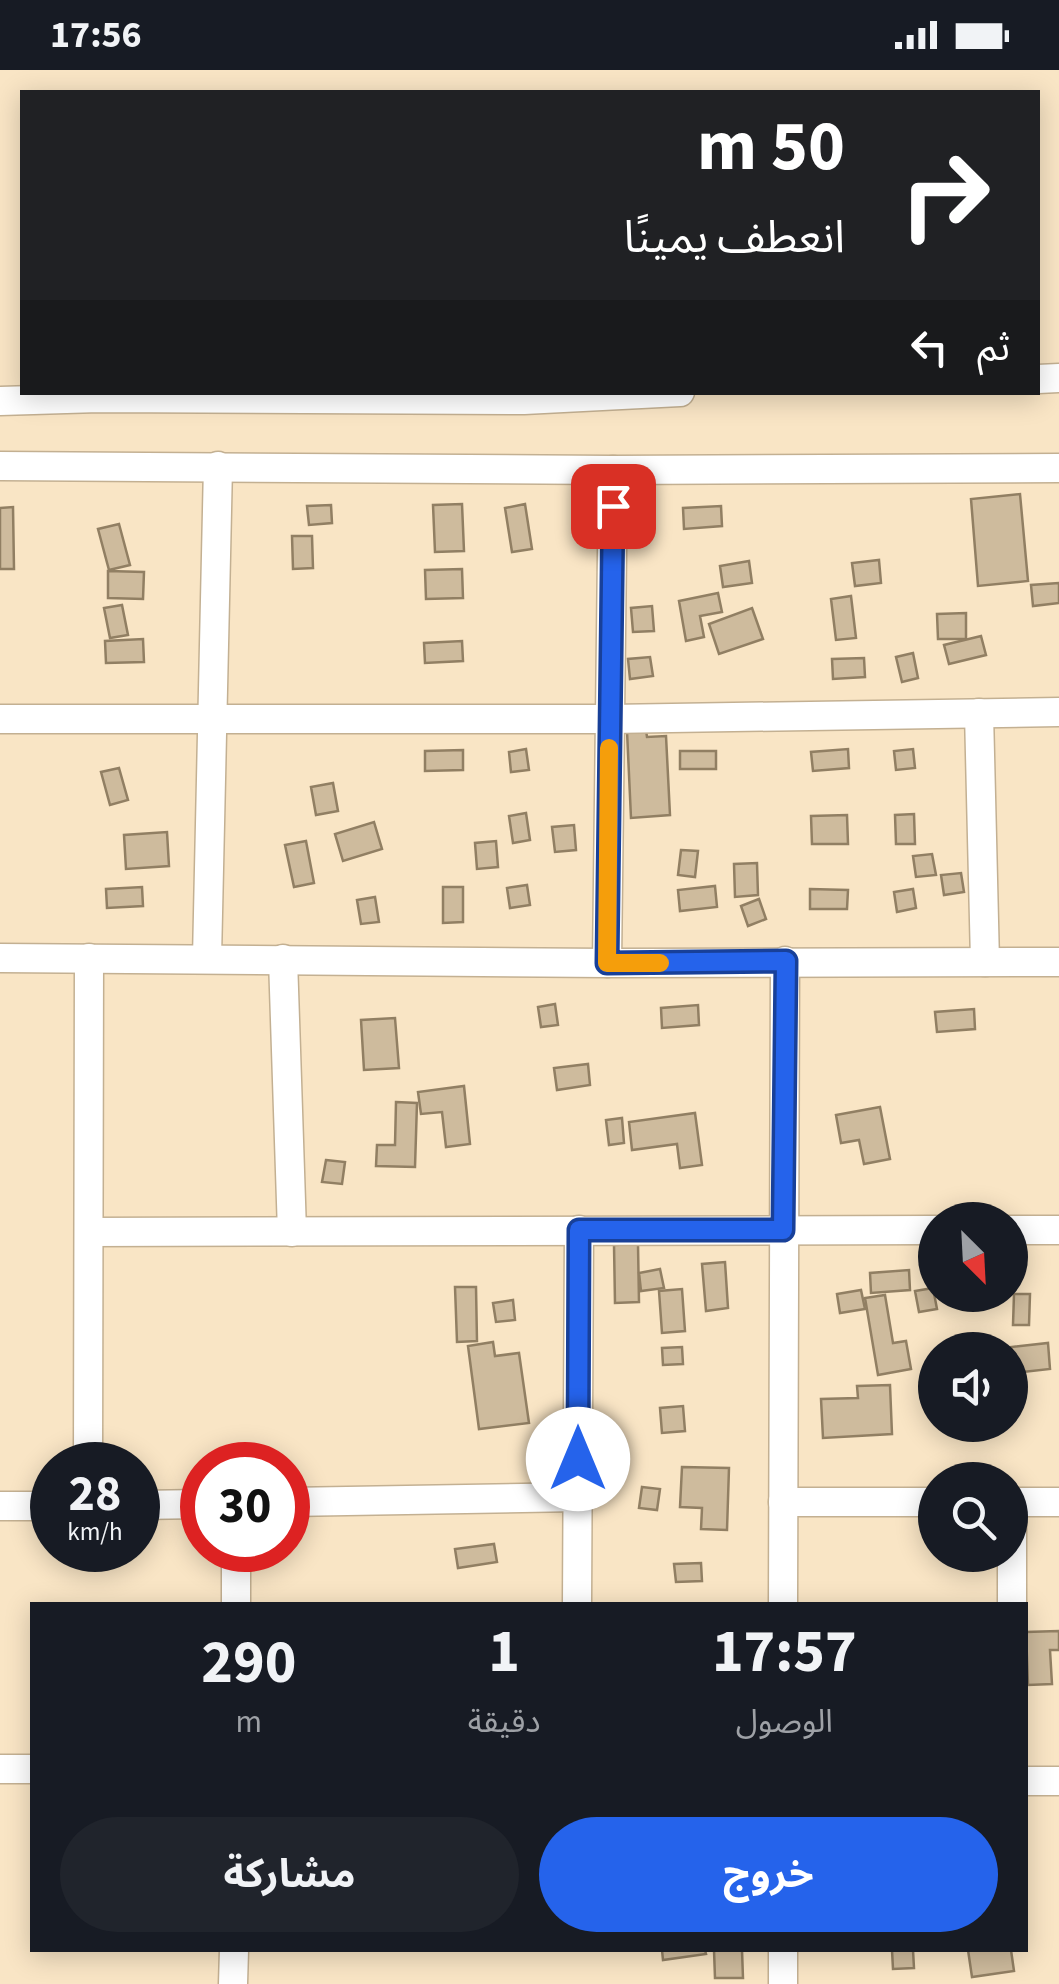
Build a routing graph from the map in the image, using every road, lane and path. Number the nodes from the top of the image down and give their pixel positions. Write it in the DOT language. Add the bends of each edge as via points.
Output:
graph roads {
  1 [pos="622,395"];
  2 [pos="0,401"];
  3 [pos="0,466"];
  4 [pos="218,466"];
  5 [pos="1059,468"];
  6 [pos="613,470"];
  7 [pos="1059,712"];
  8 [pos="979,713"];
  9 [pos="212,717"];
  10 [pos="0,718"];
  11 [pos="610,718"];
  12 [pos="0,958"];
  13 [pos="89,958"];
  14 [pos="207,958"];
  15 [pos="284,959"];
  16 [pos="786,961"];
  17 [pos="985,962"];
  18 [pos="1059,962"];
  19 [pos="607,963"];
  20 [pos="579,1230"];
  21 [pos="783,1230"];
  22 [pos="918,1230"];
  23 [pos="1028,1230"];
  24 [pos="1059,1230"];
  25 [pos="89,1232"];
  26 [pos="292,1232"];
  27 [pos="88,1442"];
  28 [pos="578,1497"];
  29 [pos="310,1502"];
  30 [pos="783,1502"];
  31 [pos="918,1502"];
  32 [pos="1028,1502"];
  33 [pos="1059,1502"];
  34 [pos="0,1506"];
  35 [pos="30,1506"];
  36 [pos="236,1572"];
  37 [pos="1012,1572"];
  38 [pos="236,1602"];
  39 [pos="578,1602"];
  40 [pos="783,1602"];
  41 [pos="1012,1602"];
  42 [pos="30,1768"];
  43 [pos="0,1769"];
  44 [pos="1028,1780"];
  45 [pos="1059,1781"];
  46 [pos="234,1952"];
  47 [pos="783,1952"];
  48 [pos="234,1984"];
  49 [pos="783,1984"];
  1 -- 2 [label="street"];
  3 -- 4 [label="street"];
  4 -- 6 [label="street"];
  4 -- 9 [label="street"];
  5 -- 6 [label="street"];
  6 -- 11 [label="street"];
  7 -- 8 [label="street"];
  8 -- 11 [label="street"];
  8 -- 17 [label="street"];
  9 -- 10 [label="street"];
  9 -- 11 [label="street"];
  9 -- 14 [label="street"];
  11 -- 19 [label="street"];
  12 -- 13 [label="street"];
  13 -- 14 [label="street"];
  13 -- 25 [label="street"];
  14 -- 15 [label="street"];
  15 -- 19 [label="street"];
  15 -- 26 [label="street"];
  16 -- 17 [label="street"];
  16 -- 19 [label="street"];
  16 -- 21 [label="street"];
  17 -- 18 [label="street"];
  20 -- 21 [label="street"];
  20 -- 26 [label="street"];
  20 -- 28 [label="street"];
  21 -- 22 [label="street"];
  21 -- 30 [label="street"];
  23 -- 24 [label="street"];
  25 -- 26 [label="street"];
  25 -- 27 [label="street"];
  28 -- 29 [label="street"];
  28 -- 39 [label="street"];
  30 -- 31 [label="street"];
  30 -- 40 [label="street"];
  32 -- 33 [label="street"];
  34 -- 35 [label="street"];
  36 -- 38 [label="street"];
  37 -- 41 [label="street"];
  42 -- 43 [label="street"];
  44 -- 45 [label="street"];
  46 -- 48 [label="street"];
  47 -- 49 [label="street"];
}
